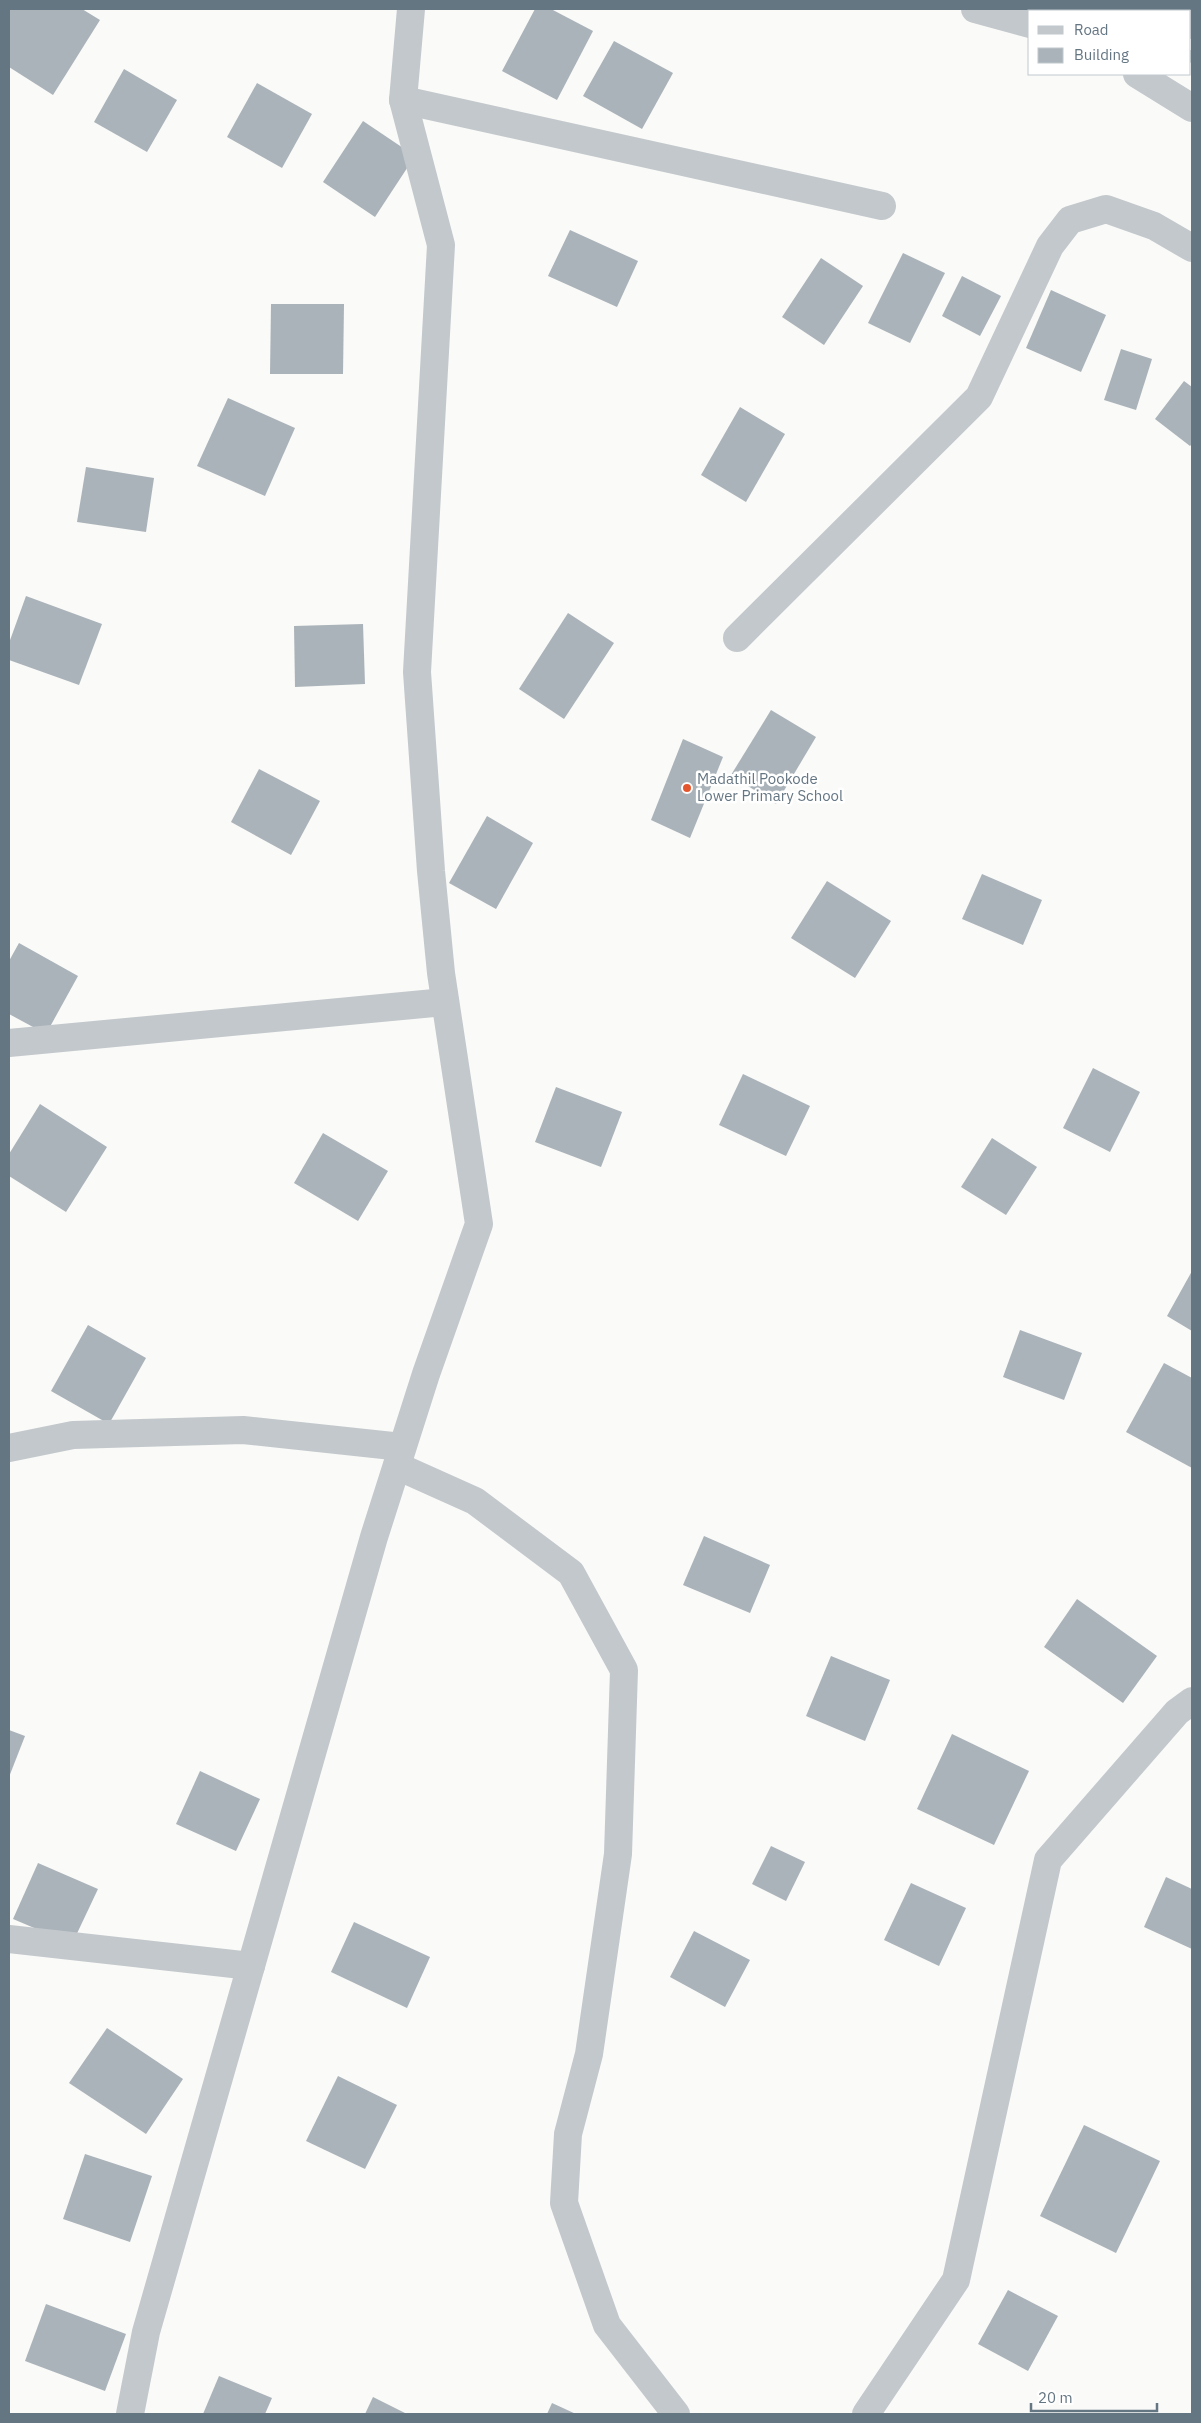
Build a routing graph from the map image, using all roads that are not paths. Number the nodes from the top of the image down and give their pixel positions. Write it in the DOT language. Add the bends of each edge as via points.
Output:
graph roads {
  1 [pos="411,9"];
  2 [pos="975,9"];
  3 [pos="1028,23"];
  4 [pos="1139,75"];
  5 [pos="403,100"];
  6 [pos="1192,108"];
  7 [pos="882,206"];
  8 [pos="1192,248"];
  9 [pos="738,638"];
  10 [pos="445,1002"];
  11 [pos="9,1043"];
  12 [pos="9,1448"];
  13 [pos="399,1456"];
  14 [pos="1192,1701"];
  15 [pos="9,1940"];
  16 [pos="250,1966"];
  17 [pos="130,2414"];
  18 [pos="676,2414"];
  19 [pos="866,2414"];
  1 -- 5 [label="street"];
  2 -- 3 [label="street"];
  4 -- 6 [label="street"];
  5 -- 7 [label="street"];
  5 -- 10 [label="street" via="441,245 417,672 431,871"];
  8 -- 9 [label="street" via="1154,226 1106,210 1070,220 1050,246 979,397"];
  10 -- 11 [label="street"];
  10 -- 13 [label="street" via="479,1224"];
  12 -- 13 [label="street" via="73,1435 243,1430"];
  13 -- 16 [label="street"];
  13 -- 18 [label="street" via="475,1501 571,1573 624,1670 618,1854 589,2054 568,2134 564,2203 607,2325"];
  14 -- 19 [label="street" via="1177,1712 1048,1860 956,2280"];
  15 -- 16 [label="street"];
  16 -- 17 [label="street" via="146,2332"];
}
